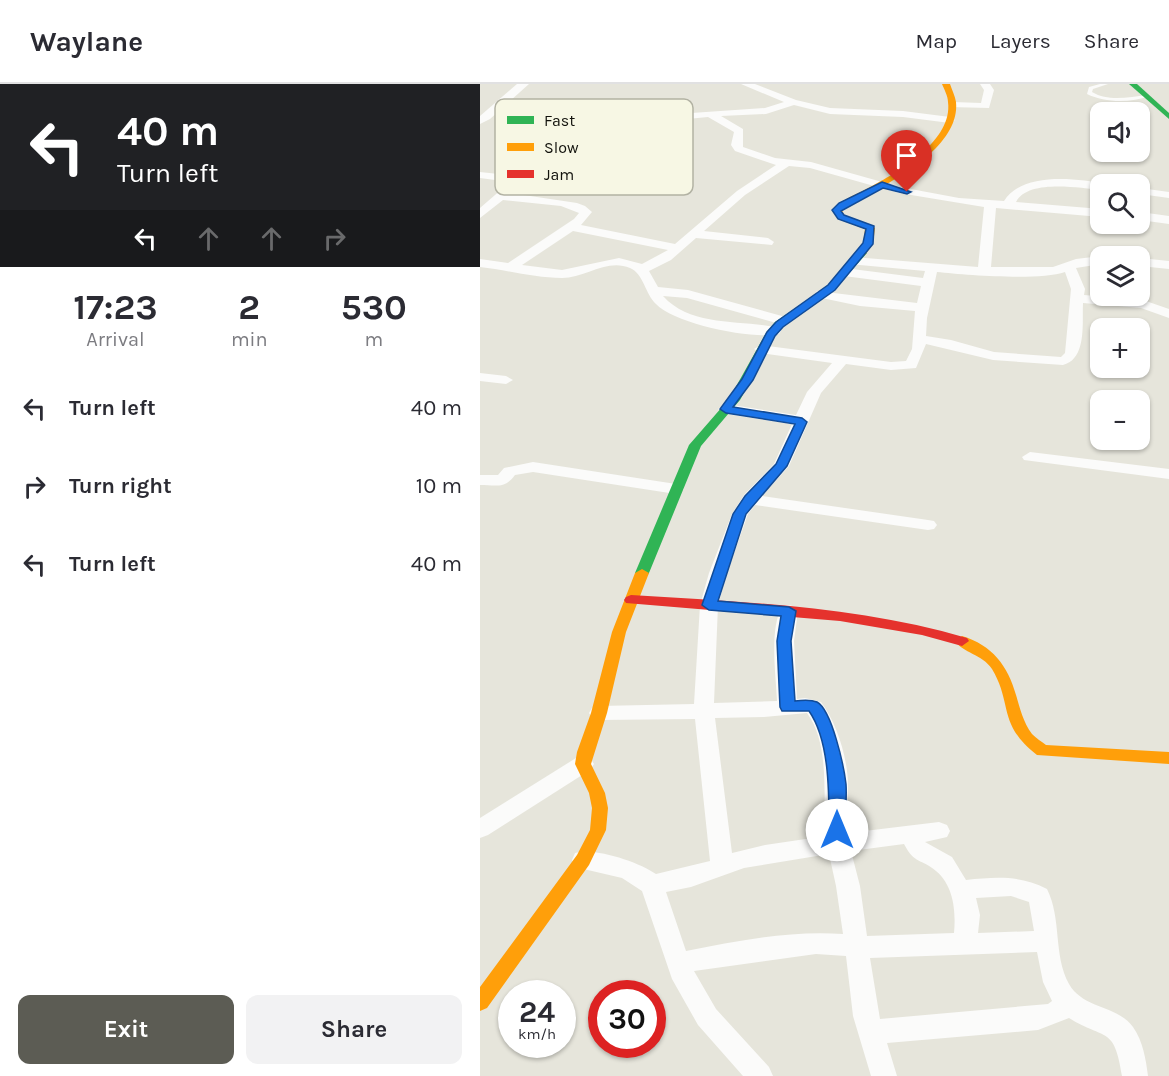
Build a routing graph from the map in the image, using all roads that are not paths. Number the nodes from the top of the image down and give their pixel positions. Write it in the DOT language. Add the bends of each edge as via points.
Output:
graph roads {
  1 [pos="524,84"];
  2 [pos="746,84"];
  3 [pos="946,84"];
  4 [pos="985,84"];
  5 [pos="1106,84"];
  6 [pos="1133,84"];
  7 [pos="1147,96"];
  8 [pos="506,99"];
  9 [pos="793,102"];
  10 [pos="953,105"];
  11 [pos="495,110"];
  12 [pos="693,115"];
  13 [pos="712,115"];
  14 [pos="1169,117"];
  15 [pos="950,120"];
  16 [pos="480,121"];
  17 [pos="786,163"];
  18 [pos="480,176"];
  19 [pos="495,177"];
  20 [pos="882,185"];
  21 [pos="1090,186"];
  22 [pos="1150,192"];
  23 [pos="1169,195"];
  24 [pos="502,196"];
  25 [pos="990,205"];
  26 [pos="1008,206"];
  27 [pos="1090,212"];
  28 [pos="480,214"];
  29 [pos="1150,217"];
  30 [pos="1169,220"];
  31 [pos="571,227"];
  32 [pos="693,234"];
  33 [pos="650,242"];
  34 [pos="768,242"];
  35 [pos="678,248"];
  36 [pos="1090,261"];
  37 [pos="480,263"];
  38 [pos="628,263"];
  39 [pos="1150,263"];
  40 [pos="1169,265"];
  41 [pos="510,267"];
  42 [pos="848,267"];
  43 [pos="1069,267"];
  44 [pos="932,268"];
  45 [pos="642,269"];
  46 [pos="984,272"];
  47 [pos="928,283"];
  48 [pos="655,291"];
  49 [pos="822,294"];
  50 [pos="1077,298"];
  51 [pos="922,308"];
  52 [pos="1169,314"];
  53 [pos="784,321"];
  54 [pos="774,331"];
  55 [pos="920,339"];
  56 [pos="761,349"];
  57 [pos="842,360"];
  58 [pos="480,377"];
  59 [pos="506,380"];
  60 [pos="726,409"];
  61 [pos="802,422"];
  62 [pos="1030,457"];
  63 [pos="1169,474"];
  64 [pos="480,480"];
  65 [pos="676,489"];
  66 [pos="750,499"];
  67 [pos="928,525"];
  68 [pos="631,600"];
  69 [pos="709,605"];
  70 [pos="789,611"];
  71 [pos="787,707"];
  72 [pos="704,711"];
  73 [pos="599,713"];
  74 [pos="1169,758"];
  75 [pos="583,764"];
  76 [pos="480,829"];
  77 [pos="939,831"];
  78 [pos="910,835"];
  79 [pos="838,843"];
  80 [pos="583,860"];
  81 [pos="722,867"];
  82 [pos="652,885"];
  83 [pos="960,890"];
  84 [pos="1048,940"];
  85 [pos="965,943"];
  86 [pos="855,945"];
  87 [pos="678,963"];
  88 [pos="480,1002"];
  89 [pos="1070,1004"];
  90 [pos="871,1032"];
  91 [pos="760,1076"];
  92 [pos="884,1076"];
  93 [pos="1135,1076"];
  1 -- 8 [label="street"];
  2 -- 9 [label="street"];
  3 -- 10 [label="street"];
  4 -- 10 [label="street" via="989,90 986,106"];
  5 -- 7 [label="lane" via="1090,88 1089,93 1110,99"];
  6 -- 7 [label="street"];
  7 -- 14 [label="street"];
  9 -- 13 [label="street" via="766,111"];
  9 -- 15 [label="street" via="857,114"];
  10 -- 15 [label="street"];
  11 -- 16 [label="street"];
  12 -- 13 [label="street"];
  13 -- 17 [label="street" via="739,131 739,150"];
  15 -- 20 [label="street" via="931,146"];
  17 -- 20 [label="street" via="811,165"];
  17 -- 32 [label="street" via="741,193"];
  18 -- 19 [label="street"];
  20 -- 25 [label="street"];
  20 -- 42 [label="street" via="837,210 841,217 870,228 868,244"];
  21 -- 26 [label="street" via="1059,184 1021,189"];
  22 -- 23 [label="street"];
  24 -- 28 [label="street"];
  24 -- 31 [label="street" via="585,208 585,216"];
  25 -- 26 [label="street"];
  25 -- 46 [label="street"];
  26 -- 27 [label="street"];
  29 -- 30 [label="street"];
  31 -- 33 [label="street"];
  31 -- 41 [label="street"];
  32 -- 34 [label="street"];
  32 -- 35 [label="street"];
  33 -- 35 [label="street"];
  33 -- 38 [label="street"];
  35 -- 45 [label="street" via="662,261"];
  36 -- 43 [label="street"];
  37 -- 41 [label="street"];
  38 -- 41 [label="street" via="602,262 572,273"];
  38 -- 45 [label="street"];
  39 -- 40 [label="street"];
  42 -- 44 [label="street"];
  42 -- 47 [label="street"];
  42 -- 49 [label="street"];
  43 -- 46 [label="street" via="1046,272"];
  43 -- 50 [label="street" via="1078,289"];
  44 -- 46 [label="street"];
  44 -- 47 [label="street"];
  45 -- 48 [label="street"];
  47 -- 51 [label="street"];
  48 -- 53 [label="street" via="688,294"];
  48 -- 54 [label="street" via="663,304 689,317"];
  49 -- 51 [label="street"];
  49 -- 53 [label="street"];
  50 -- 52 [label="street" via="1143,304"];
  50 -- 55 [label="street" via="1072,353 1063,361 993,356"];
  51 -- 55 [label="street"];
  53 -- 54 [label="street"];
  54 -- 56 [label="street"];
  55 -- 57 [label="street" via="917,357 905,366"];
  56 -- 57 [label="street"];
  56 -- 60 [label="street" via="747,380"];
  57 -- 61 [label="street" via="814,392"];
  58 -- 59 [label="street"];
  60 -- 61 [label="street"];
  60 -- 65 [label="street" via="695,445"];
  61 -- 66 [label="street" via="781,466"];
  62 -- 63 [label="street"];
  64 -- 65 [label="street" via="503,480 510,471 533,467"];
  65 -- 68 [label="street"];
  66 -- 67 [label="street"];
  66 -- 69 [label="street" via="732,534"];
  68 -- 69 [label="street"];
  68 -- 73 [label="street"];
  69 -- 70 [label="street"];
  69 -- 72 [label="street"];
  70 -- 71 [label="street" via="784,641"];
  70 -- 74 [label="street" via="889,624 982,649 998,661 1008,685 1015,721 1030,747 1042,751"];
  71 -- 72 [label="street"];
  71 -- 79 [label="street" via="805,705 814,707 819,714 831,748 837,783"];
  72 -- 73 [label="street"];
  72 -- 81 [label="street"];
  73 -- 75 [label="street"];
  75 -- 76 [label="street"];
  75 -- 80 [label="street" via="600,808 598,830"];
  77 -- 78 [label="street"];
  78 -- 79 [label="street"];
  78 -- 83 [label="street" via="919,851 944,864"];
  79 -- 81 [label="street" via="743,859"];
  79 -- 86 [label="street"];
  80 -- 82 [label="street" via="630,871"];
  80 -- 88 [label="street"];
  81 -- 82 [label="street"];
  82 -- 87 [label="street"];
  83 -- 84 [label="street" via="1026,887 1039,896"];
  83 -- 85 [label="street" via="968,915"];
  84 -- 85 [label="street"];
  84 -- 89 [label="street" via="1055,977"];
  85 -- 86 [label="street"];
  86 -- 87 [label="street" via="816,942"];
  86 -- 90 [label="street"];
  87 -- 91 [label="street" via="707,1017"];
  89 -- 90 [label="street" via="1038,1018"];
  89 -- 93 [label="street" via="1121,1031 1130,1044"];
  90 -- 92 [label="street"];
}
